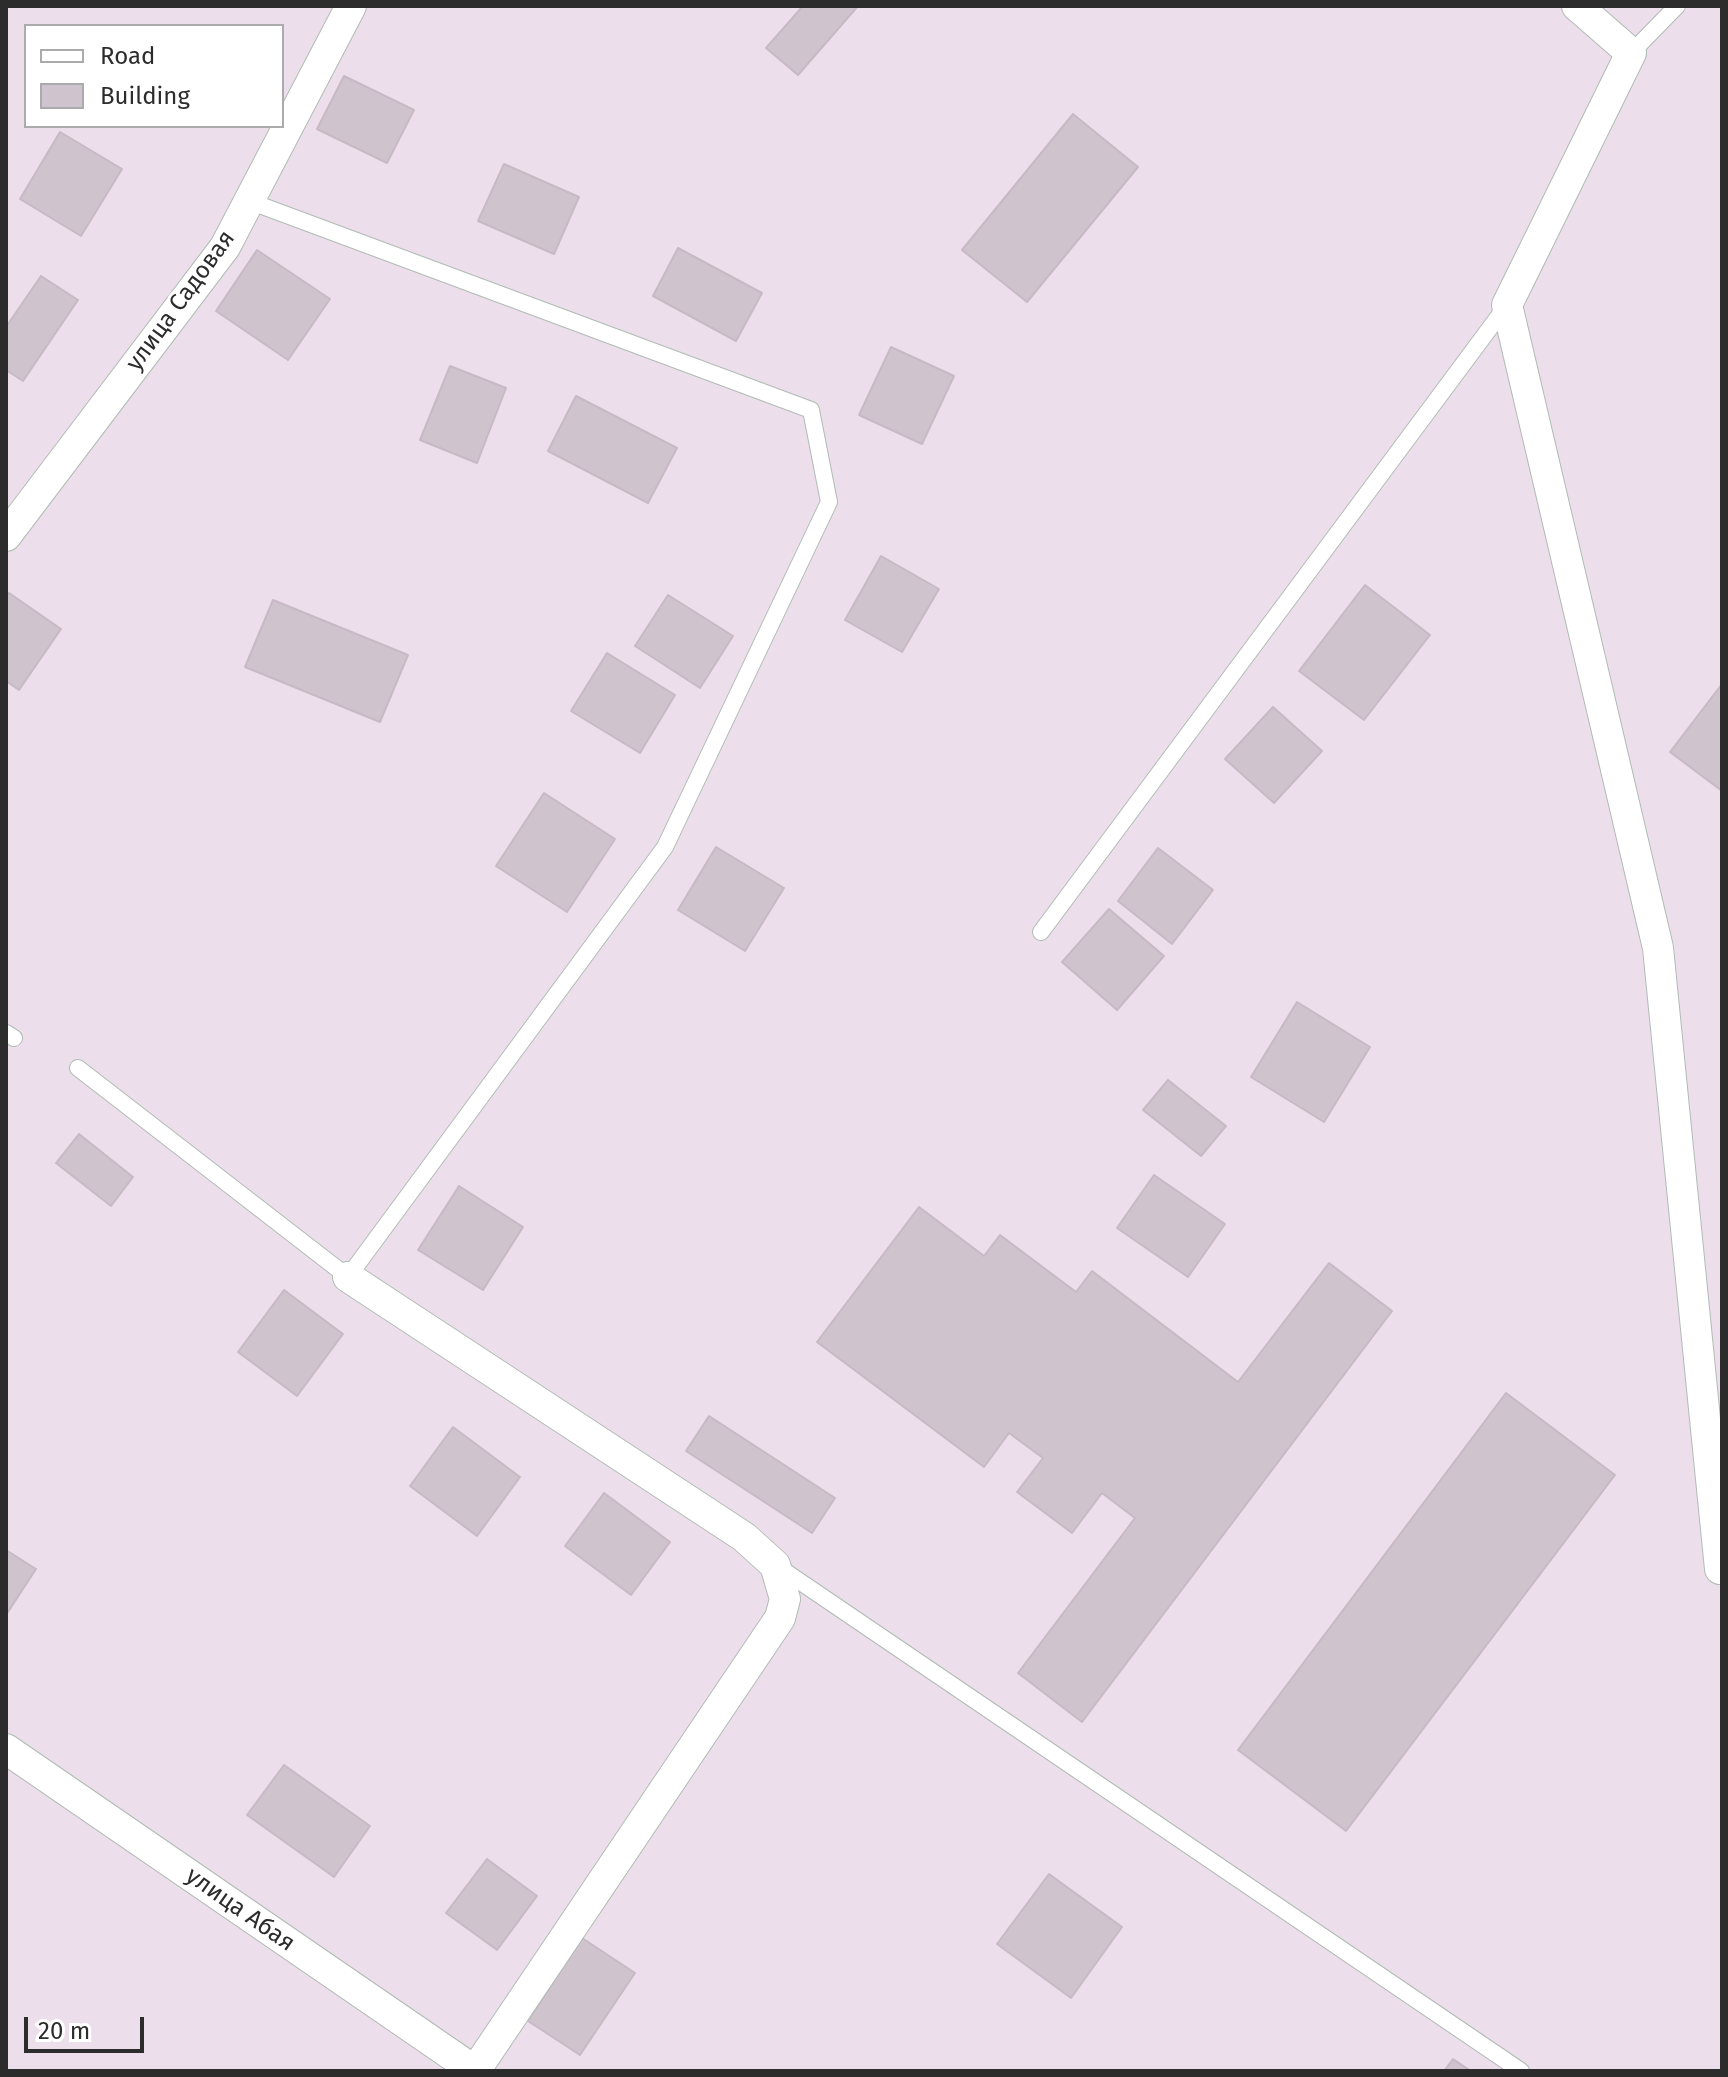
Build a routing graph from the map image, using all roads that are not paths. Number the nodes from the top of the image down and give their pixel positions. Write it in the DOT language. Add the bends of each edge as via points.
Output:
graph roads {
  1 [pos="351,6"];
  2 [pos="1577,6"];
  3 [pos="1677,6"];
  4 [pos="1631,53"];
  5 [pos="249,201"];
  6 [pos="1507,305"];
  7 [pos="6,536"];
  8 [pos="1041,932"];
  9 [pos="78,1068"];
  10 [pos="348,1277"];
  11 [pos="775,1565"];
  12 [pos="1720,1569"];
  13 [pos="6,1749"];
  14 [pos="475,2071"];
  15 [pos="1521,2071"];
  1 -- 5 [label="street, улица Садовая"];
  2 -- 4 [label="street"];
  3 -- 4 [label="lane"];
  4 -- 6 [label="street"];
  5 -- 7 [label="street, улица Садовая" via="225,247"];
  5 -- 10 [label="lane" via="811,410 829,502 665,847"];
  6 -- 8 [label="lane"];
  6 -- 12 [label="street" via="1658,948"];
  9 -- 10 [label="lane"];
  10 -- 11 [label="street" via="744,1537"];
  11 -- 14 [label="street" via="785,1599 780,1618"];
  11 -- 15 [label="lane"];
  13 -- 14 [label="street, улица Абая"];
}
